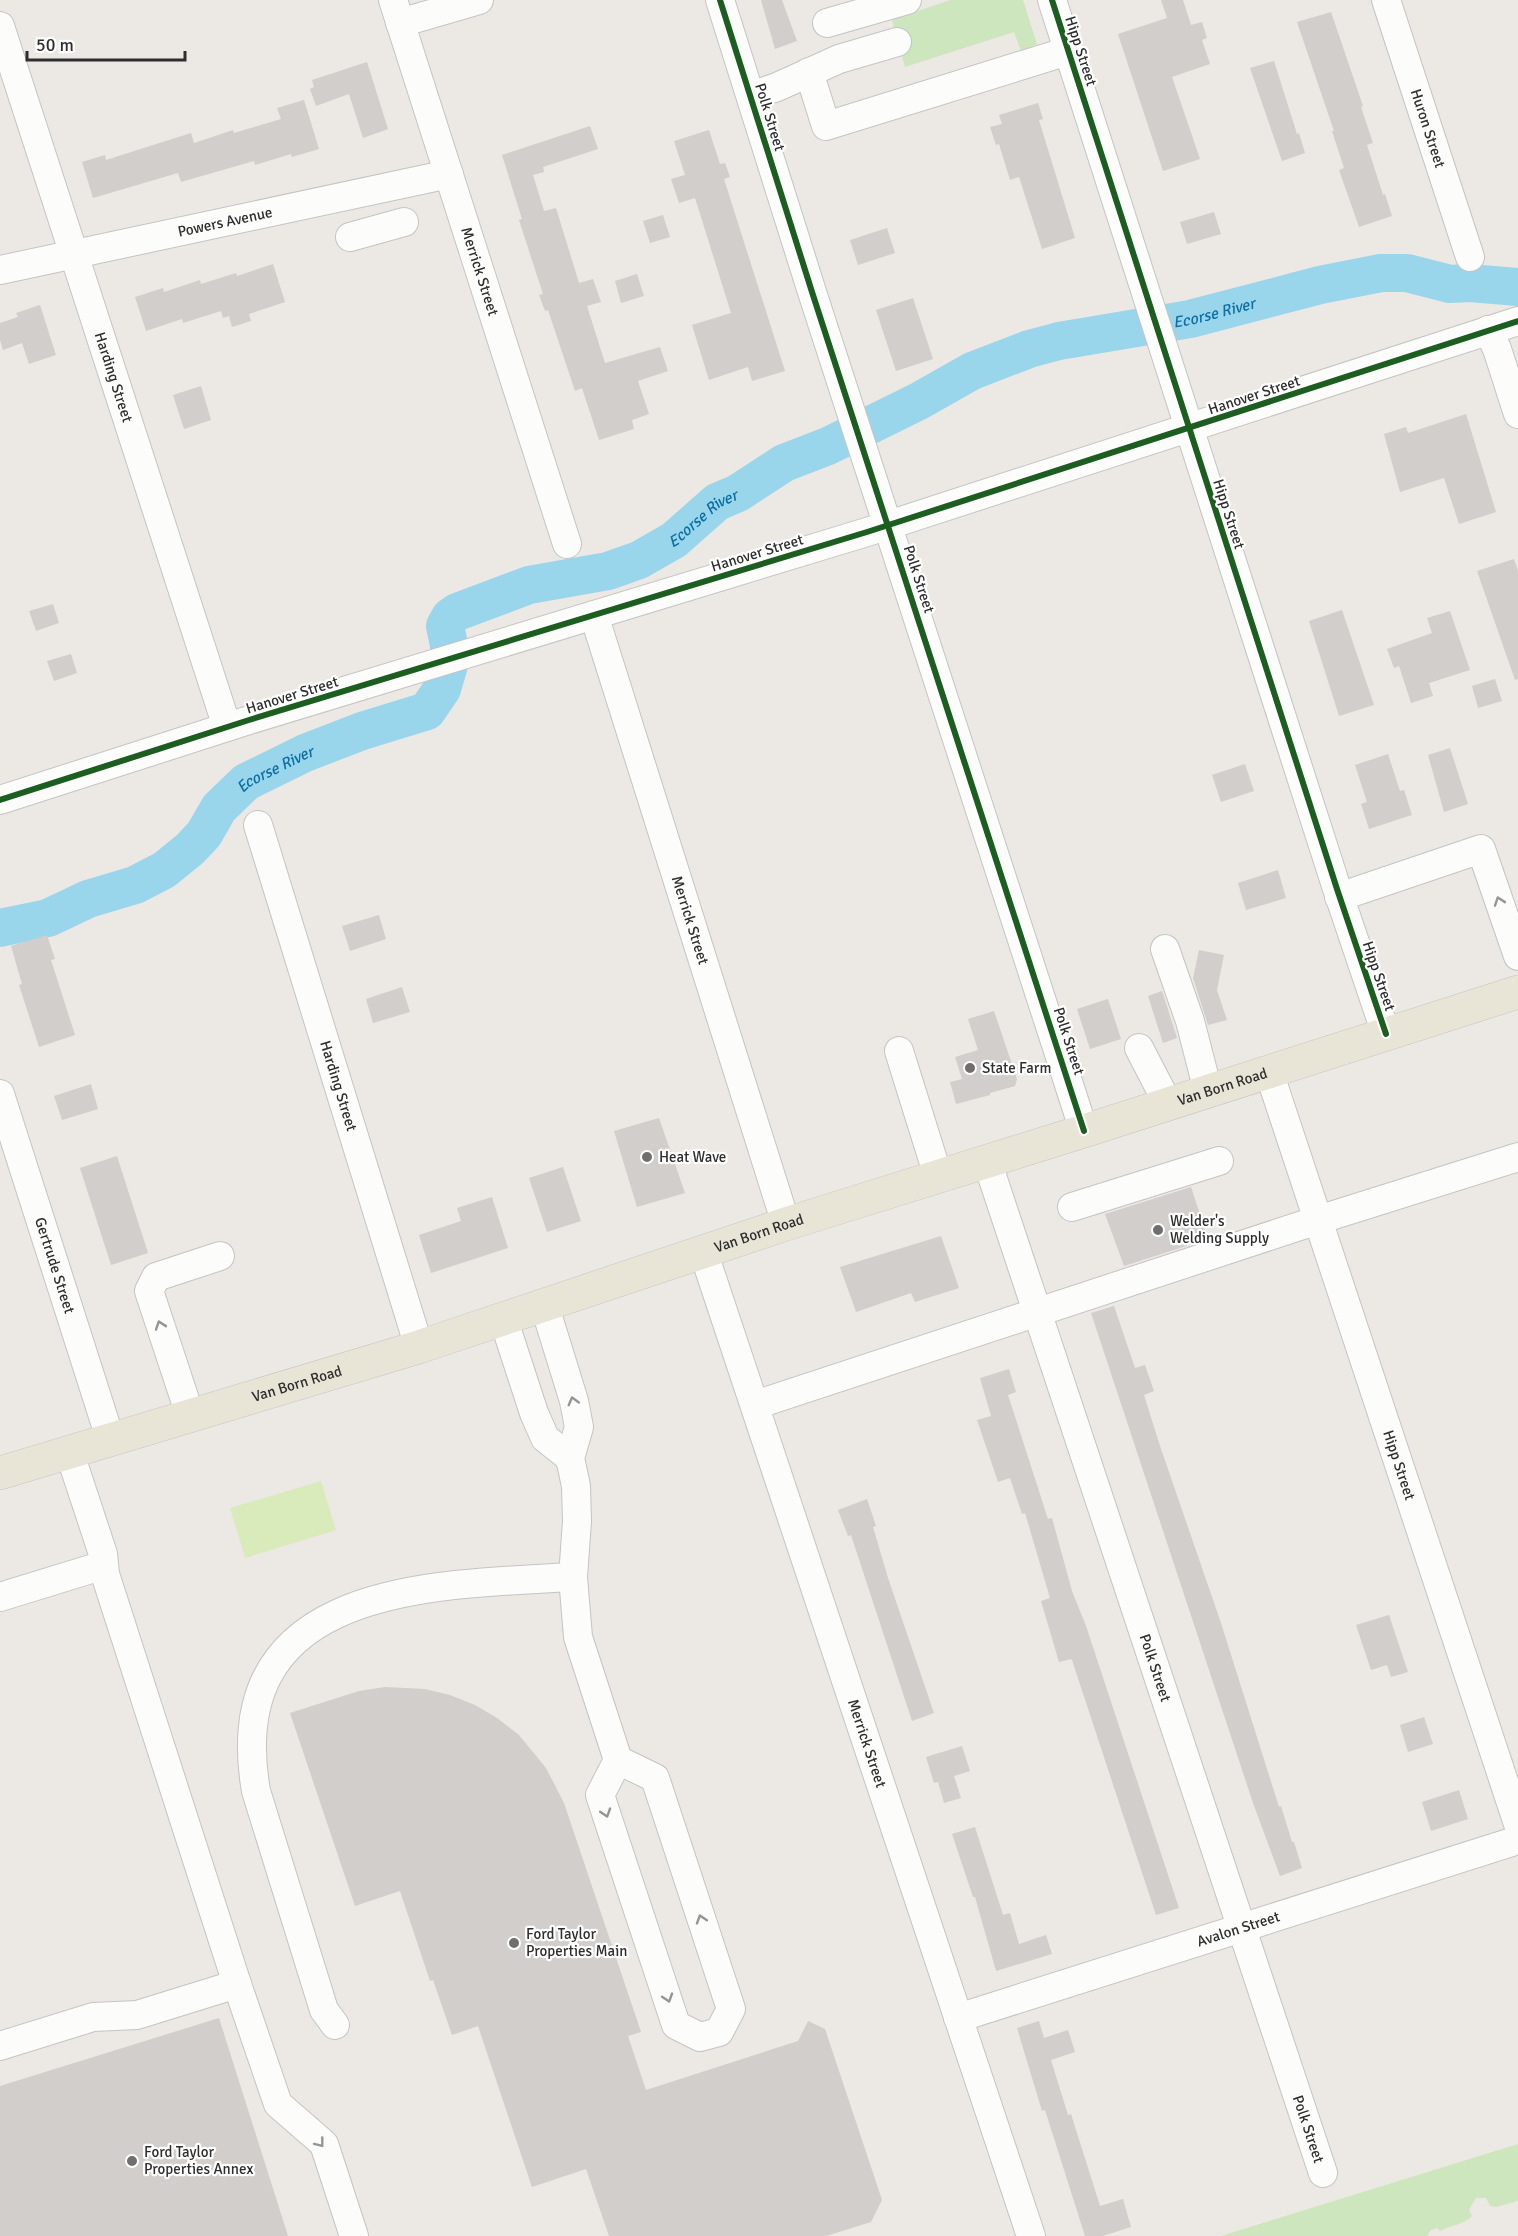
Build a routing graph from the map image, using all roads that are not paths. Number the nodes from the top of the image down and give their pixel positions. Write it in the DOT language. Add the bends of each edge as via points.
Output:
graph roads {
  1 [pos="479,0"];
  2 [pos="720,0"];
  3 [pos="907,0"];
  4 [pos="1052,0"];
  5 [pos="1386,0"];
  6 [pos="397,11"];
  7 [pos="825,12"];
  8 [pos="0,26"];
  9 [pos="897,42"];
  10 [pos="1068,51"];
  11 [pos="839,59"];
  12 [pos="809,72"];
  13 [pos="751,96"];
  14 [pos="448,174"];
  15 [pos="404,222"];
  16 [pos="350,237"];
  17 [pos="72,255"];
  18 [pos="1470,256"];
  19 [pos="0,270"];
  20 [pos="1518,321"];
  21 [pos="1488,330"];
  22 [pos="1518,414"];
  23 [pos="1189,429"];
  24 [pos="889,525"];
  25 [pos="567,544"];
  26 [pos="594,615"];
  27 [pos="227,728"];
  28 [pos="0,800"];
  29 [pos="258,825"];
  30 [pos="1339,897"];
  31 [pos="1165,949"];
  32 [pos="1518,956"];
  33 [pos="1518,992"];
  34 [pos="1386,1035"];
  35 [pos="1139,1048"];
  36 [pos="899,1051"];
  37 [pos="1269,1072"];
  38 [pos="1208,1091"];
  39 [pos="0,1094"];
  40 [pos="1168,1104"];
  41 [pos="1084,1131"];
  42 [pos="1518,1157"];
  43 [pos="987,1161"];
  44 [pos="1219,1161"];
  45 [pos="938,1176"];
  46 [pos="1072,1207"];
  47 [pos="1318,1220"];
  48 [pos="786,1224"];
  49 [pos="704,1251"];
  50 [pos="220,1256"];
  51 [pos="544,1304"];
  52 [pos="1037,1311"];
  53 [pos="503,1318"];
  54 [pos="419,1347"];
  55 [pos="755,1405"];
  56 [pos="190,1415"];
  57 [pos="110,1438"];
  58 [pos="69,1451"];
  59 [pos="570,1458"];
  60 [pos="0,1473"];
  61 [pos="104,1565"];
  62 [pos="573,1577"];
  63 [pos="0,1597"];
  64 [pos="618,1760"];
  65 [pos="1518,1824"];
  66 [pos="1518,1840"];
  67 [pos="1242,1928"];
  68 [pos="237,1984"];
  69 [pos="958,2018"];
  70 [pos="334,2025"];
  71 [pos="0,2046"];
  72 [pos="1323,2174"];
  73 [pos="354,2236"];
  74 [pos="1031,2236"];
  1 -- 6 [label="street"];
  2 -- 13 [label="street, Polk Street"];
  3 -- 7 [label="street"];
  4 -- 10 [label="street, Hipp Street"];
  5 -- 18 [label="street, Huron Street"];
  6 -- 14 [label="street, Merrick Street"];
  7 -- 11 [label="street"];
  8 -- 17 [label="street, Harding Street"];
  9 -- 11 [label="street"];
  10 -- 12 [label="street" via="826,126"];
  10 -- 23 [label="street, Hipp Street"];
  11 -- 12 [label="street"];
  12 -- 13 [label="street"];
  13 -- 24 [label="street, Polk Street"];
  14 -- 17 [label="street, Powers Avenue"];
  14 -- 25 [label="street, Merrick Street"];
  15 -- 16 [label="street"];
  17 -- 19 [label="street, Powers Avenue"];
  17 -- 27 [label="street, Harding Street"];
  20 -- 21 [label="street, Hanover Street"];
  21 -- 22 [label="street"];
  21 -- 23 [label="street, Hanover Street"];
  23 -- 24 [label="street, Hanover Street"];
  23 -- 30 [label="street, Hipp Street"];
  24 -- 26 [label="street, Hanover Street"];
  24 -- 41 [label="street, Polk Street"];
  26 -- 27 [label="street, Hanover Street"];
  26 -- 48 [label="street, Merrick Street"];
  27 -- 28 [label="street, Hanover Street"];
  29 -- 54 [label="street, Harding Street"];
  32 -- 30 [label="street, one-way" via="1481,849"];
  30 -- 34 [label="street, Hipp Street"];
  31 -- 38 [label="street" via="1190,1021"];
  33 -- 34 [label="main road, Van Born Road"];
  34 -- 37 [label="main road, Van Born Road"];
  35 -- 40 [label="street"];
  36 -- 45 [label="street"];
  37 -- 38 [label="main road, Van Born Road"];
  37 -- 47 [label="street, Hipp Street"];
  38 -- 40 [label="main road, Van Born Road"];
  39 -- 57 [label="street, Gertrude Street"];
  40 -- 41 [label="main road, Van Born Road"];
  41 -- 43 [label="main road, Van Born Road"];
  42 -- 47 [label="street"];
  43 -- 45 [label="main road, Van Born Road"];
  43 -- 52 [label="street, Polk Street"];
  44 -- 46 [label="street"];
  45 -- 48 [label="main road, Van Born Road"];
  47 -- 52 [label="street"];
  47 -- 65 [label="street, Hipp Street"];
  48 -- 49 [label="main road, Van Born Road"];
  49 -- 51 [label="main road, Van Born Road"];
  49 -- 55 [label="street, Merrick Street"];
  56 -- 50 [label="street, one-way" via="149,1291 156,1277"];
  51 -- 53 [label="main road, Van Born Road"];
  59 -- 51 [label="street, one-way" via="579,1427"];
  52 -- 55 [label="street"];
  52 -- 67 [label="street, Polk Street"];
  53 -- 54 [label="main road, Van Born Road"];
  53 -- 59 [label="street" via="546,1438"];
  54 -- 56 [label="main road, Van Born Road"];
  55 -- 69 [label="street, Merrick Street"];
  56 -- 57 [label="main road, Van Born Road"];
  57 -- 58 [label="main road, Van Born Road"];
  58 -- 60 [label="main road, Van Born Road"];
  58 -- 61 [label="street"];
  59 -- 62 [label="street" via="576,1486"];
  61 -- 63 [label="street"];
  61 -- 68 [label="street"];
  62 -- 64 [label="street" via="578,1637"];
  62 -- 70 [label="street" via="411,1590 352,1606 294,1642 263,1684 252,1737 256,1791 324,2010"];
  64 -- 64 [label="street, one-way" via="600,1795 676,2025 700,2037 719,2032 731,2009 655,1778"];
  66 -- 67 [label="street, Avalon Street"];
  67 -- 69 [label="street, Avalon Street"];
  67 -- 72 [label="street, Polk Street"];
  68 -- 71 [label="street" via="138,2016 93,2017"];
  68 -- 73 [label="street, one-way" via="278,2104 324,2144"];
  69 -- 74 [label="street, Merrick Street"];
}
